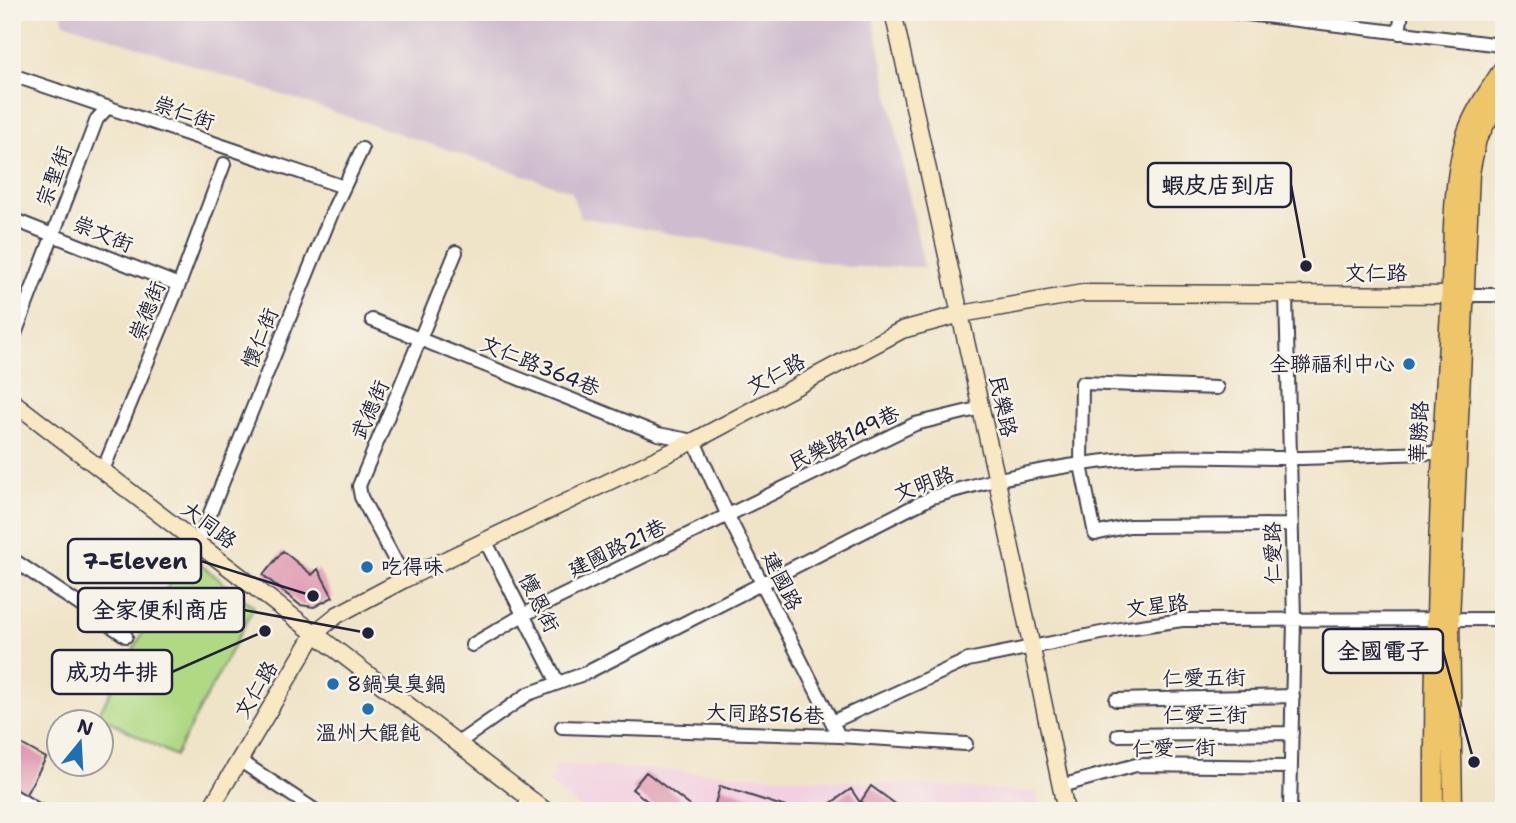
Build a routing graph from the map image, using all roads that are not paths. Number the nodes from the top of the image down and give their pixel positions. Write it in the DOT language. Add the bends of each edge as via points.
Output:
graph roads {
  1 [pos="893,12"];
  2 [pos="1231,12"];
  3 [pos="1402,12"];
  4 [pos="1399,33"];
  5 [pos="1504,48"];
  6 [pos="1504,67"];
  7 [pos="12,75"];
  8 [pos="1504,90"];
  9 [pos="108,107"];
  10 [pos="362,149"];
  11 [pos="224,164"];
  12 [pos="344,187"];
  13 [pos="12,219"];
  14 [pos="52,234"];
  15 [pos="456,253"];
  16 [pos="179,285"];
  17 [pos="1286,294"];
  18 [pos="1458,294"];
  19 [pos="1504,295"];
  20 [pos="961,314"];
  21 [pos="372,320"];
  22 [pos="421,339"];
  23 [pos="12,342"];
  24 [pos="1217,388"];
  25 [pos="12,401"];
  26 [pos="981,408"];
  27 [pos="694,441"];
  28 [pos="1449,453"];
  29 [pos="1290,458"];
  30 [pos="1081,465"];
  31 [pos="103,470"];
  32 [pos="997,481"];
  33 [pos="728,516"];
  34 [pos="1292,525"];
  35 [pos="485,540"];
  36 [pos="198,543"];
  37 [pos="12,559"];
  38 [pos="405,579"];
  39 [pos="762,585"];
  40 [pos="523,615"];
  41 [pos="1294,619"];
  42 [pos="1504,619"];
  43 [pos="1442,620"];
  44 [pos="315,634"];
  45 [pos="126,636"];
  46 [pos="472,645"];
  47 [pos="1032,647"];
  48 [pos="558,683"];
  49 [pos="1293,696"];
  50 [pos="1116,700"];
  51 [pos="832,722"];
  52 [pos="562,727"];
  53 [pos="1292,733"];
  54 [pos="1118,735"];
  55 [pos="839,736"];
  56 [pos="458,743"];
  57 [pos="966,744"];
  58 [pos="239,760"];
  59 [pos="1291,767"];
  60 [pos="1061,786"];
  61 [pos="12,795"];
  62 [pos="526,804"];
  63 [pos="39,811"];
  64 [pos="209,811"];
  65 [pos="316,811"];
  66 [pos="546,811"];
  67 [pos="1066,811"];
  68 [pos="1290,811"];
  69 [pos="1434,811"];
  70 [pos="1453,811"];
  1 -- 20 [label="main road, 民樂路"];
  2 -- 4 [label="street"];
  3 -- 4 [label="street"];
  4 -- 5 [label="street"];
  6 -- 18 [label="main road, 華勝路" via="1467,132 1456,193"];
  7 -- 9 [label="street, 崇仁街"];
  8 -- 18 [label="main road, 華勝路" via="1477,139"];
  9 -- 12 [label="street, 崇仁街"];
  9 -- 14 [label="street, 宗聖街" via="97,119"];
  10 -- 12 [label="street, 懷仁街"];
  11 -- 16 [label="street, 崇德街"];
  12 -- 36 [label="street, 懷仁街"];
  13 -- 14 [label="street, 崇文街"];
  14 -- 16 [label="street, 崇文街"];
  14 -- 23 [label="street, 宗聖街"];
  15 -- 22 [label="street, 武德街"];
  16 -- 31 [label="street, 崇德街"];
  17 -- 18 [label="main road, 文仁路"];
  17 -- 20 [label="main road, 文仁路" via="1083,293"];
  17 -- 29 [label="street, 仁愛路"];
  18 -- 19 [label="street, 文仁路"];
  18 -- 28 [label="main road, 華勝路"];
  20 -- 26 [label="main road, 民樂路"];
  20 -- 27 [label="main road, 文仁路" via="902,330"];
  21 -- 22 [label="street, 文仁路364巷"];
  22 -- 27 [label="street, 文仁路364巷" via="657,434"];
  22 -- 38 [label="street, 武德街" via="359,486 360,497"];
  24 -- 30 [label="street" via="1082,383"];
  25 -- 31 [label="main road, 大同路"];
  26 -- 32 [label="main road, 民樂路"];
  26 -- 33 [label="street, 民樂路149巷" via="915,424"];
  27 -- 33 [label="street, 建國路"];
  27 -- 35 [label="main road, 文仁路"];
  28 -- 29 [label="street, 文明路"];
  28 -- 43 [label="main road, 華勝路"];
  29 -- 30 [label="street, 文明路" via="1181,456"];
  29 -- 34 [label="street, 仁愛路"];
  30 -- 32 [label="street, 文明路"];
  30 -- 34 [label="street" via="1096,534 1129,526"];
  31 -- 36 [label="main road, 大同路"];
  32 -- 39 [label="street, 文明路" via="932,497"];
  32 -- 47 [label="main road, 民樂路"];
  33 -- 39 [label="street, 建國路"];
  33 -- 40 [label="street, 建國路21巷"];
  34 -- 41 [label="street, 仁愛路"];
  35 -- 38 [label="main road, 文仁路"];
  35 -- 40 [label="street, 懷恩街"];
  36 -- 44 [label="main road, 大同路"];
  37 -- 45 [label="street"];
  38 -- 44 [label="main road, 文仁路" via="337,615"];
  39 -- 48 [label="street, 文明路"];
  39 -- 51 [label="street, 建國路"];
  40 -- 46 [label="street, 建國路21巷"];
  40 -- 48 [label="street, 懷恩街"];
  41 -- 43 [label="street, 文星路"];
  41 -- 47 [label="street, 文星路" via="1182,620"];
  41 -- 49 [label="street, 仁愛路"];
  42 -- 43 [label="street, 文星路"];
  43 -- 69 [label="main road, 華勝路"];
  43 -- 70 [label="main road, 華勝路"];
  44 -- 56 [label="main road, 大同路"];
  44 -- 58 [label="main road, 文仁路"];
  47 -- 51 [label="street, 文星路" via="968,660"];
  47 -- 60 [label="main road, 民樂路"];
  48 -- 56 [label="street, 文明路" via="528,694"];
  49 -- 50 [label="street, 仁愛五街"];
  49 -- 53 [label="street, 仁愛路"];
  51 -- 55 [label="street, 建國路"];
  52 -- 55 [label="street, 大同路516巷"];
  53 -- 54 [label="street, 仁愛三街"];
  53 -- 59 [label="street, 仁愛路"];
  55 -- 57 [label="street, 大同路516巷"];
  56 -- 62 [label="main road, 大同路"];
  58 -- 64 [label="main road, 文仁路"];
  58 -- 65 [label="street"];
  59 -- 60 [label="street, 仁愛一街" via="1136,765"];
  59 -- 68 [label="street, 仁愛路"];
  60 -- 67 [label="main road, 民樂路"];
  61 -- 63 [label="street"];
  62 -- 66 [label="main road, 大同路"];
}
